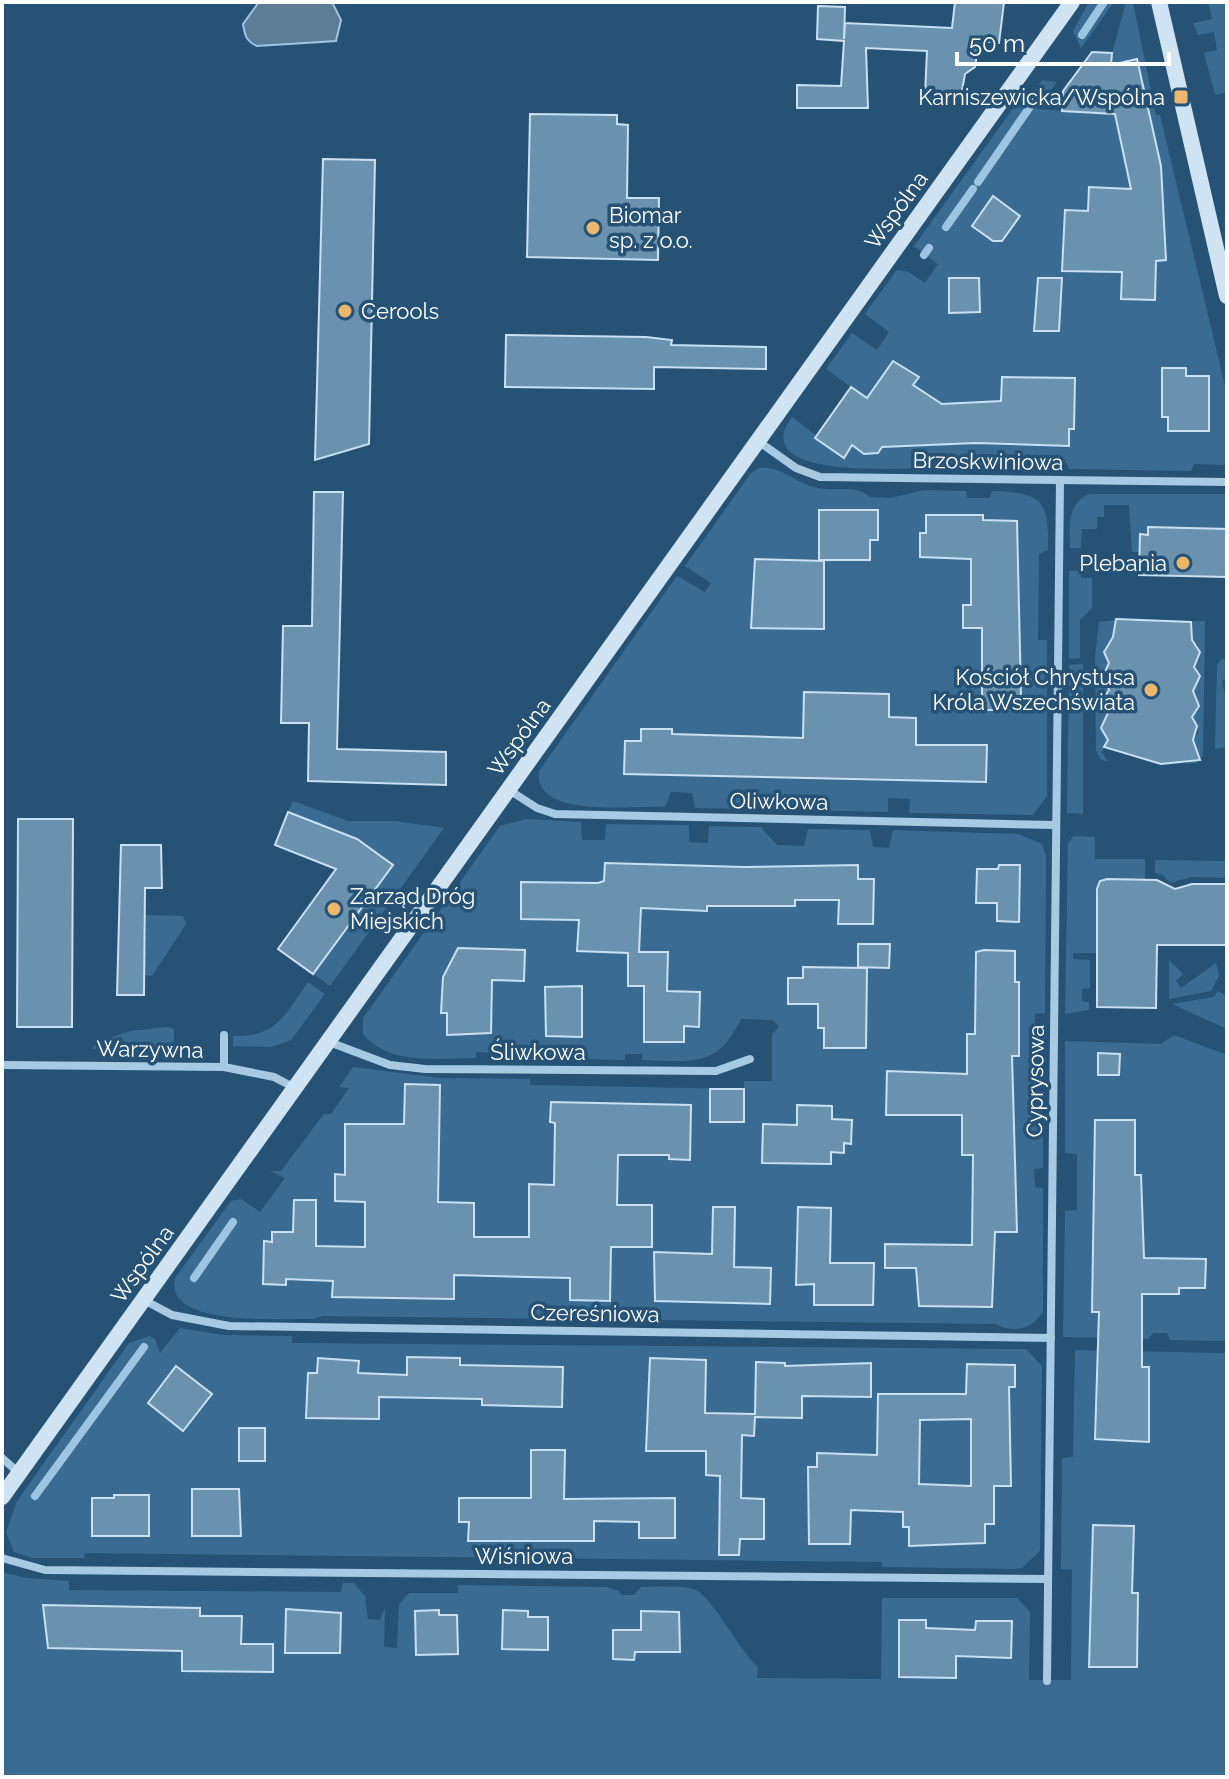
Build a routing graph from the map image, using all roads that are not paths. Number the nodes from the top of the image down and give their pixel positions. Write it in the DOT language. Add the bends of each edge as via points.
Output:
graph roads {
  1 [pos="1072,2"];
  2 [pos="1159,2"];
  3 [pos="1227,296"];
  4 [pos="758,441"];
  5 [pos="1060,481"];
  6 [pos="1227,482"];
  7 [pos="509,790"];
  8 [pos="1055,825"];
  9 [pos="224,1035"];
  10 [pos="329,1042"];
  11 [pos="750,1059"];
  12 [pos="2,1065"];
  13 [pos="224,1067"];
  14 [pos="295,1088"];
  15 [pos="144,1300"];
  16 [pos="1051,1338"];
  17 [pos="2,1458"];
  18 [pos="20,1473"];
  19 [pos="2,1497"];
  20 [pos="2,1558"];
  21 [pos="1048,1579"];
  22 [pos="1047,1681"];
  1 -- 4 [label="street, Wspólna"];
  2 -- 3 [label="street"];
  4 -- 5 [label="street, Brzoskwiniowa" via="796,468 820,477"];
  4 -- 7 [label="street, Wspólna"];
  5 -- 6 [label="street, Brzoskwiniowa"];
  5 -- 8 [label="street, Cyprysowa"];
  7 -- 8 [label="street, Oliwkowa" via="555,814"];
  7 -- 10 [label="street, Wspólna"];
  8 -- 16 [label="street, Cyprysowa"];
  9 -- 13 [label="street"];
  10 -- 11 [label="street, Śliwkowa" via="390,1065 425,1069 716,1071"];
  10 -- 14 [label="street, Wspólna"];
  12 -- 13 [label="street, Warzywna"];
  13 -- 14 [label="street, Warzywna" via="274,1077"];
  14 -- 15 [label="street, Wspólna"];
  15 -- 16 [label="street, Czereśniowa" via="172,1315 229,1326"];
  15 -- 18 [label="street, Wspólna"];
  16 -- 21 [label="street, Cyprysowa"];
  17 -- 18 [label="street"];
  18 -- 19 [label="street, Wspólna"];
  20 -- 21 [label="street, Wiśniowa" via="45,1570"];
  21 -- 22 [label="street, Cyprysowa"];
}
